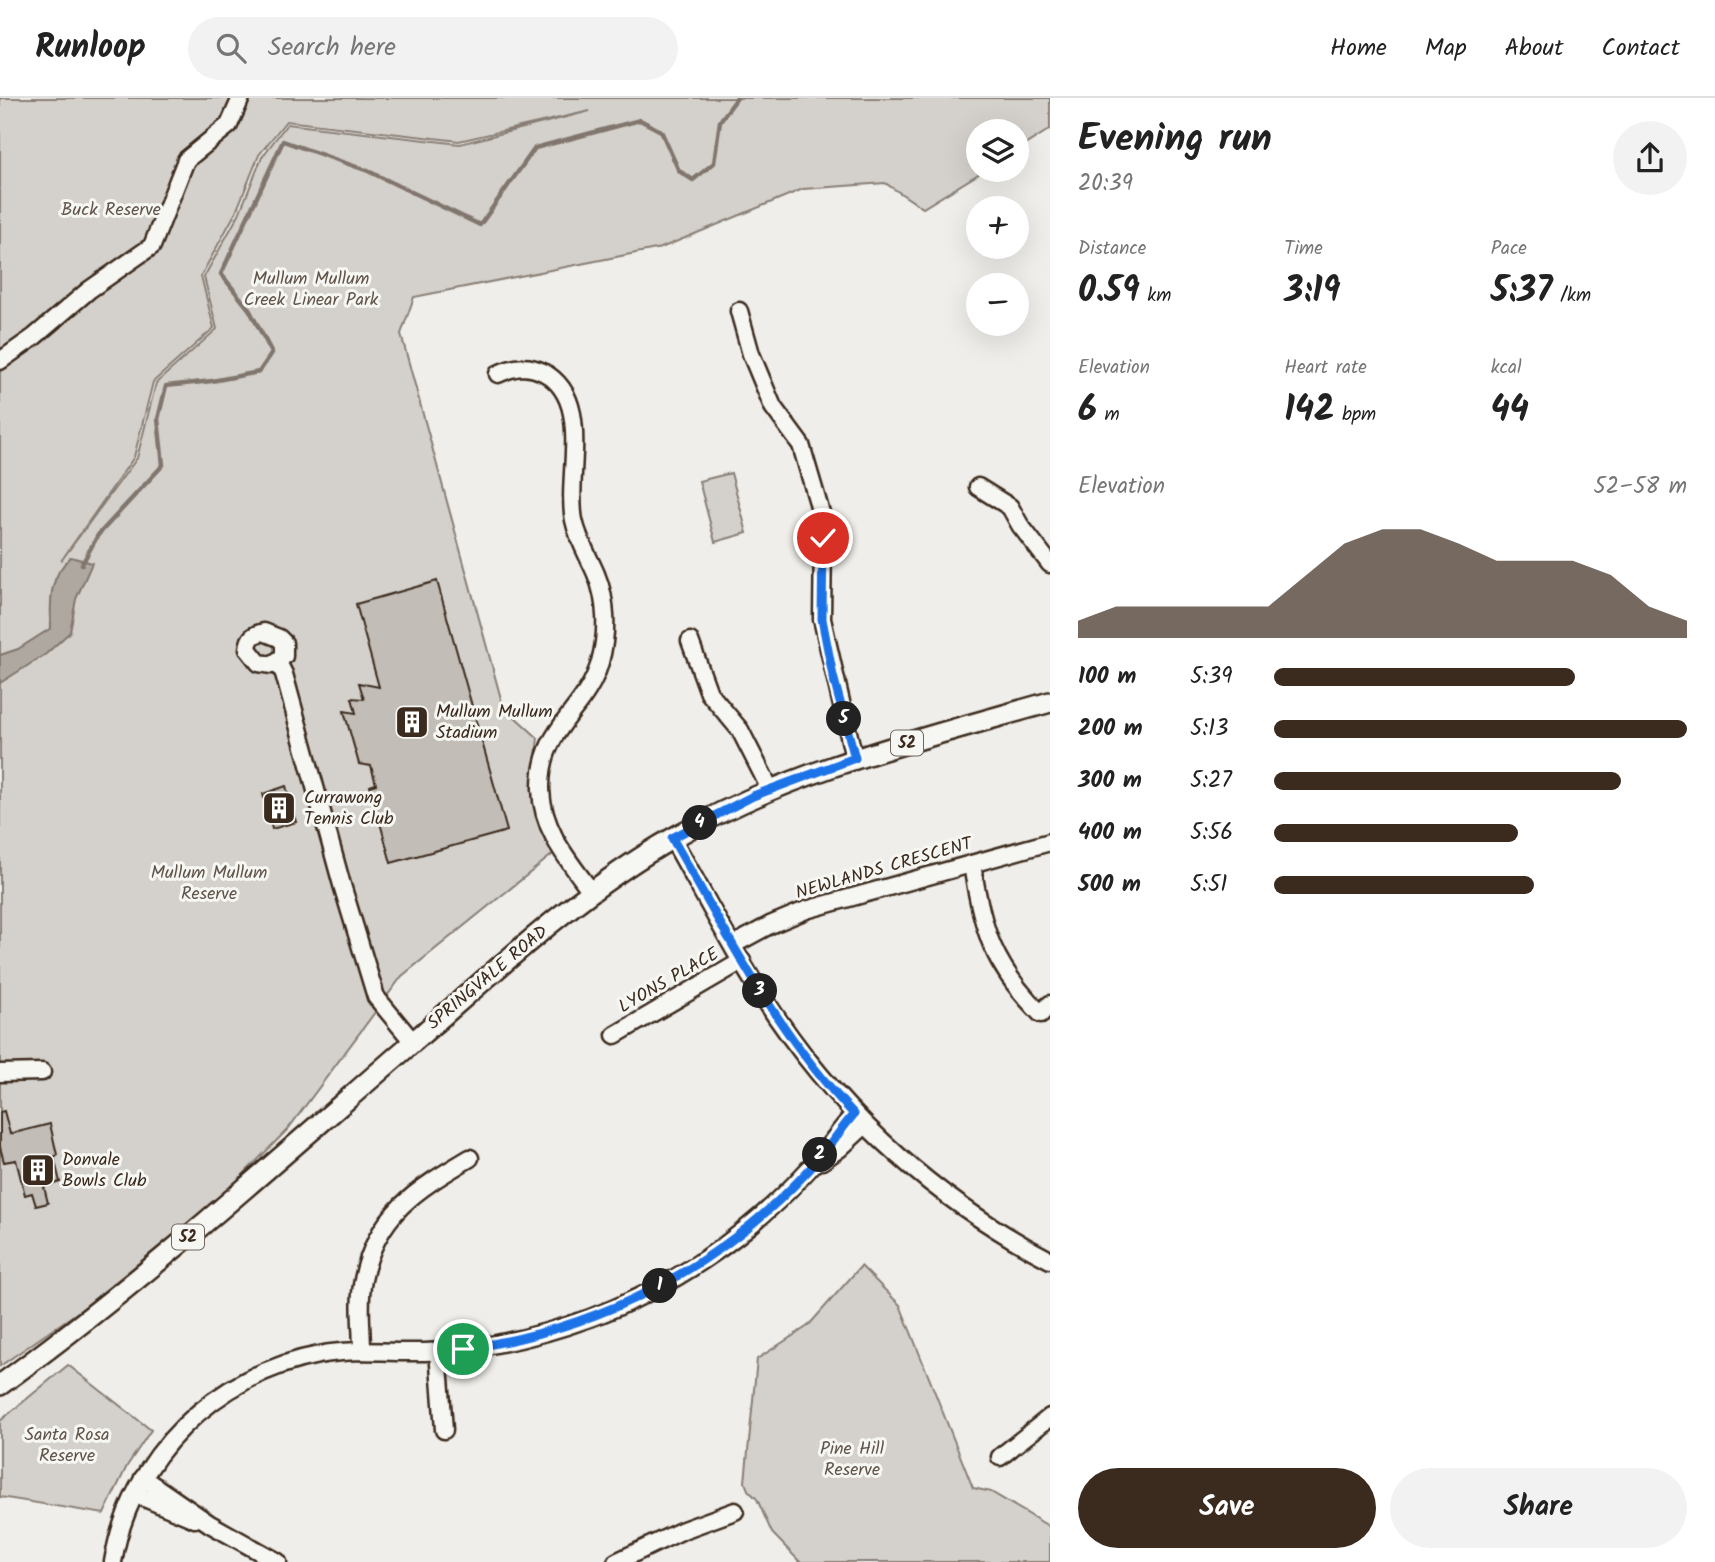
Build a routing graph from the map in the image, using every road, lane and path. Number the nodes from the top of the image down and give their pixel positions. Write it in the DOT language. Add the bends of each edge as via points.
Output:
graph roads {
  1 [pos="241,98"];
  2 [pos="740,311"];
  3 [pos="0,361"];
  4 [pos="498,374"];
  5 [pos="978,486"];
  6 [pos="1050,564"];
  7 [pos="690,641"];
  8 [pos="278,662"];
  9 [pos="1050,702"];
  10 [pos="855,758"];
  11 [pos="770,789"];
  12 [pos="672,838"];
  13 [pos="1050,842"];
  14 [pos="972,864"];
  15 [pos="591,891"];
  16 [pos="733,945"];
  17 [pos="742,961"];
  18 [pos="1050,1004"];
  19 [pos="615,1035"];
  20 [pos="413,1042"];
  21 [pos="42,1072"];
  22 [pos="0,1073"];
  23 [pos="859,1120"];
  24 [pos="470,1158"];
  25 [pos="1050,1260"];
  26 [pos="362,1351"];
  27 [pos="439,1351"];
  28 [pos="0,1385"];
  29 [pos="1050,1417"];
  30 [pos="444,1430"];
  31 [pos="1000,1457"];
  32 [pos="143,1478"];
  33 [pos="135,1494"];
  34 [pos="735,1511"];
  35 [pos="210,1524"];
  36 [pos="113,1562"];
  37 [pos="278,1562"];
  38 [pos="616,1562"];
  1 -- 3 [label="street" via="229,125 186,160 152,246"];
  2 -- 10 [label="street" via="751,354 773,407 801,445 821,513 822,619"];
  4 -- 15 [label="street" via="521,367 550,376 564,392 574,427 573,518 600,584 605,632 589,690 549,746 541,791 550,830"];
  5 -- 6 [label="street" via="1010,507"];
  7 -- 11 [label="street" via="709,693 740,730"];
  8 -- 20 [label="street" via="376,997"];
  9 -- 10 [label="main road, SPRINGVALE ROAD / 52"];
  10 -- 11 [label="main road, SPRINGVALE ROAD / 52"];
  11 -- 12 [label="main road, SPRINGVALE ROAD / 52"];
  12 -- 15 [label="main road, SPRINGVALE ROAD / 52"];
  12 -- 16 [label="street"];
  13 -- 14 [label="street, NEWLANDS CRESCENT"];
  14 -- 16 [label="street, NEWLANDS CRESCENT" via="798,913"];
  14 -- 18 [label="street" via="980,910 996,956 1015,987 1041,1014"];
  15 -- 20 [label="main road, SPRINGVALE ROAD / 52"];
  16 -- 17 [label="street"];
  17 -- 19 [label="street, LYONS PLACE"];
  17 -- 23 [label="street" via="800,1050"];
  20 -- 28 [label="main road, SPRINGVALE ROAD / 52" via="96,1314"];
  21 -- 22 [label="street"];
  23 -- 25 [label="street" via="945,1194"];
  23 -- 27 [label="street" via="774,1204 676,1278 591,1318 539,1334"];
  24 -- 26 [label="street" via="411,1197 392,1214 378,1236 363,1281"];
  26 -- 27 [label="street"];
  26 -- 32 [label="street" via="299,1359 247,1379 187,1421"];
  27 -- 30 [label="street"];
  29 -- 31 [label="street"];
  32 -- 33 [label="street"];
  32 -- 35 [label="street"];
  33 -- 35 [label="street"];
  33 -- 36 [label="street"];
  34 -- 38 [label="street"];
  35 -- 37 [label="street"];
}
